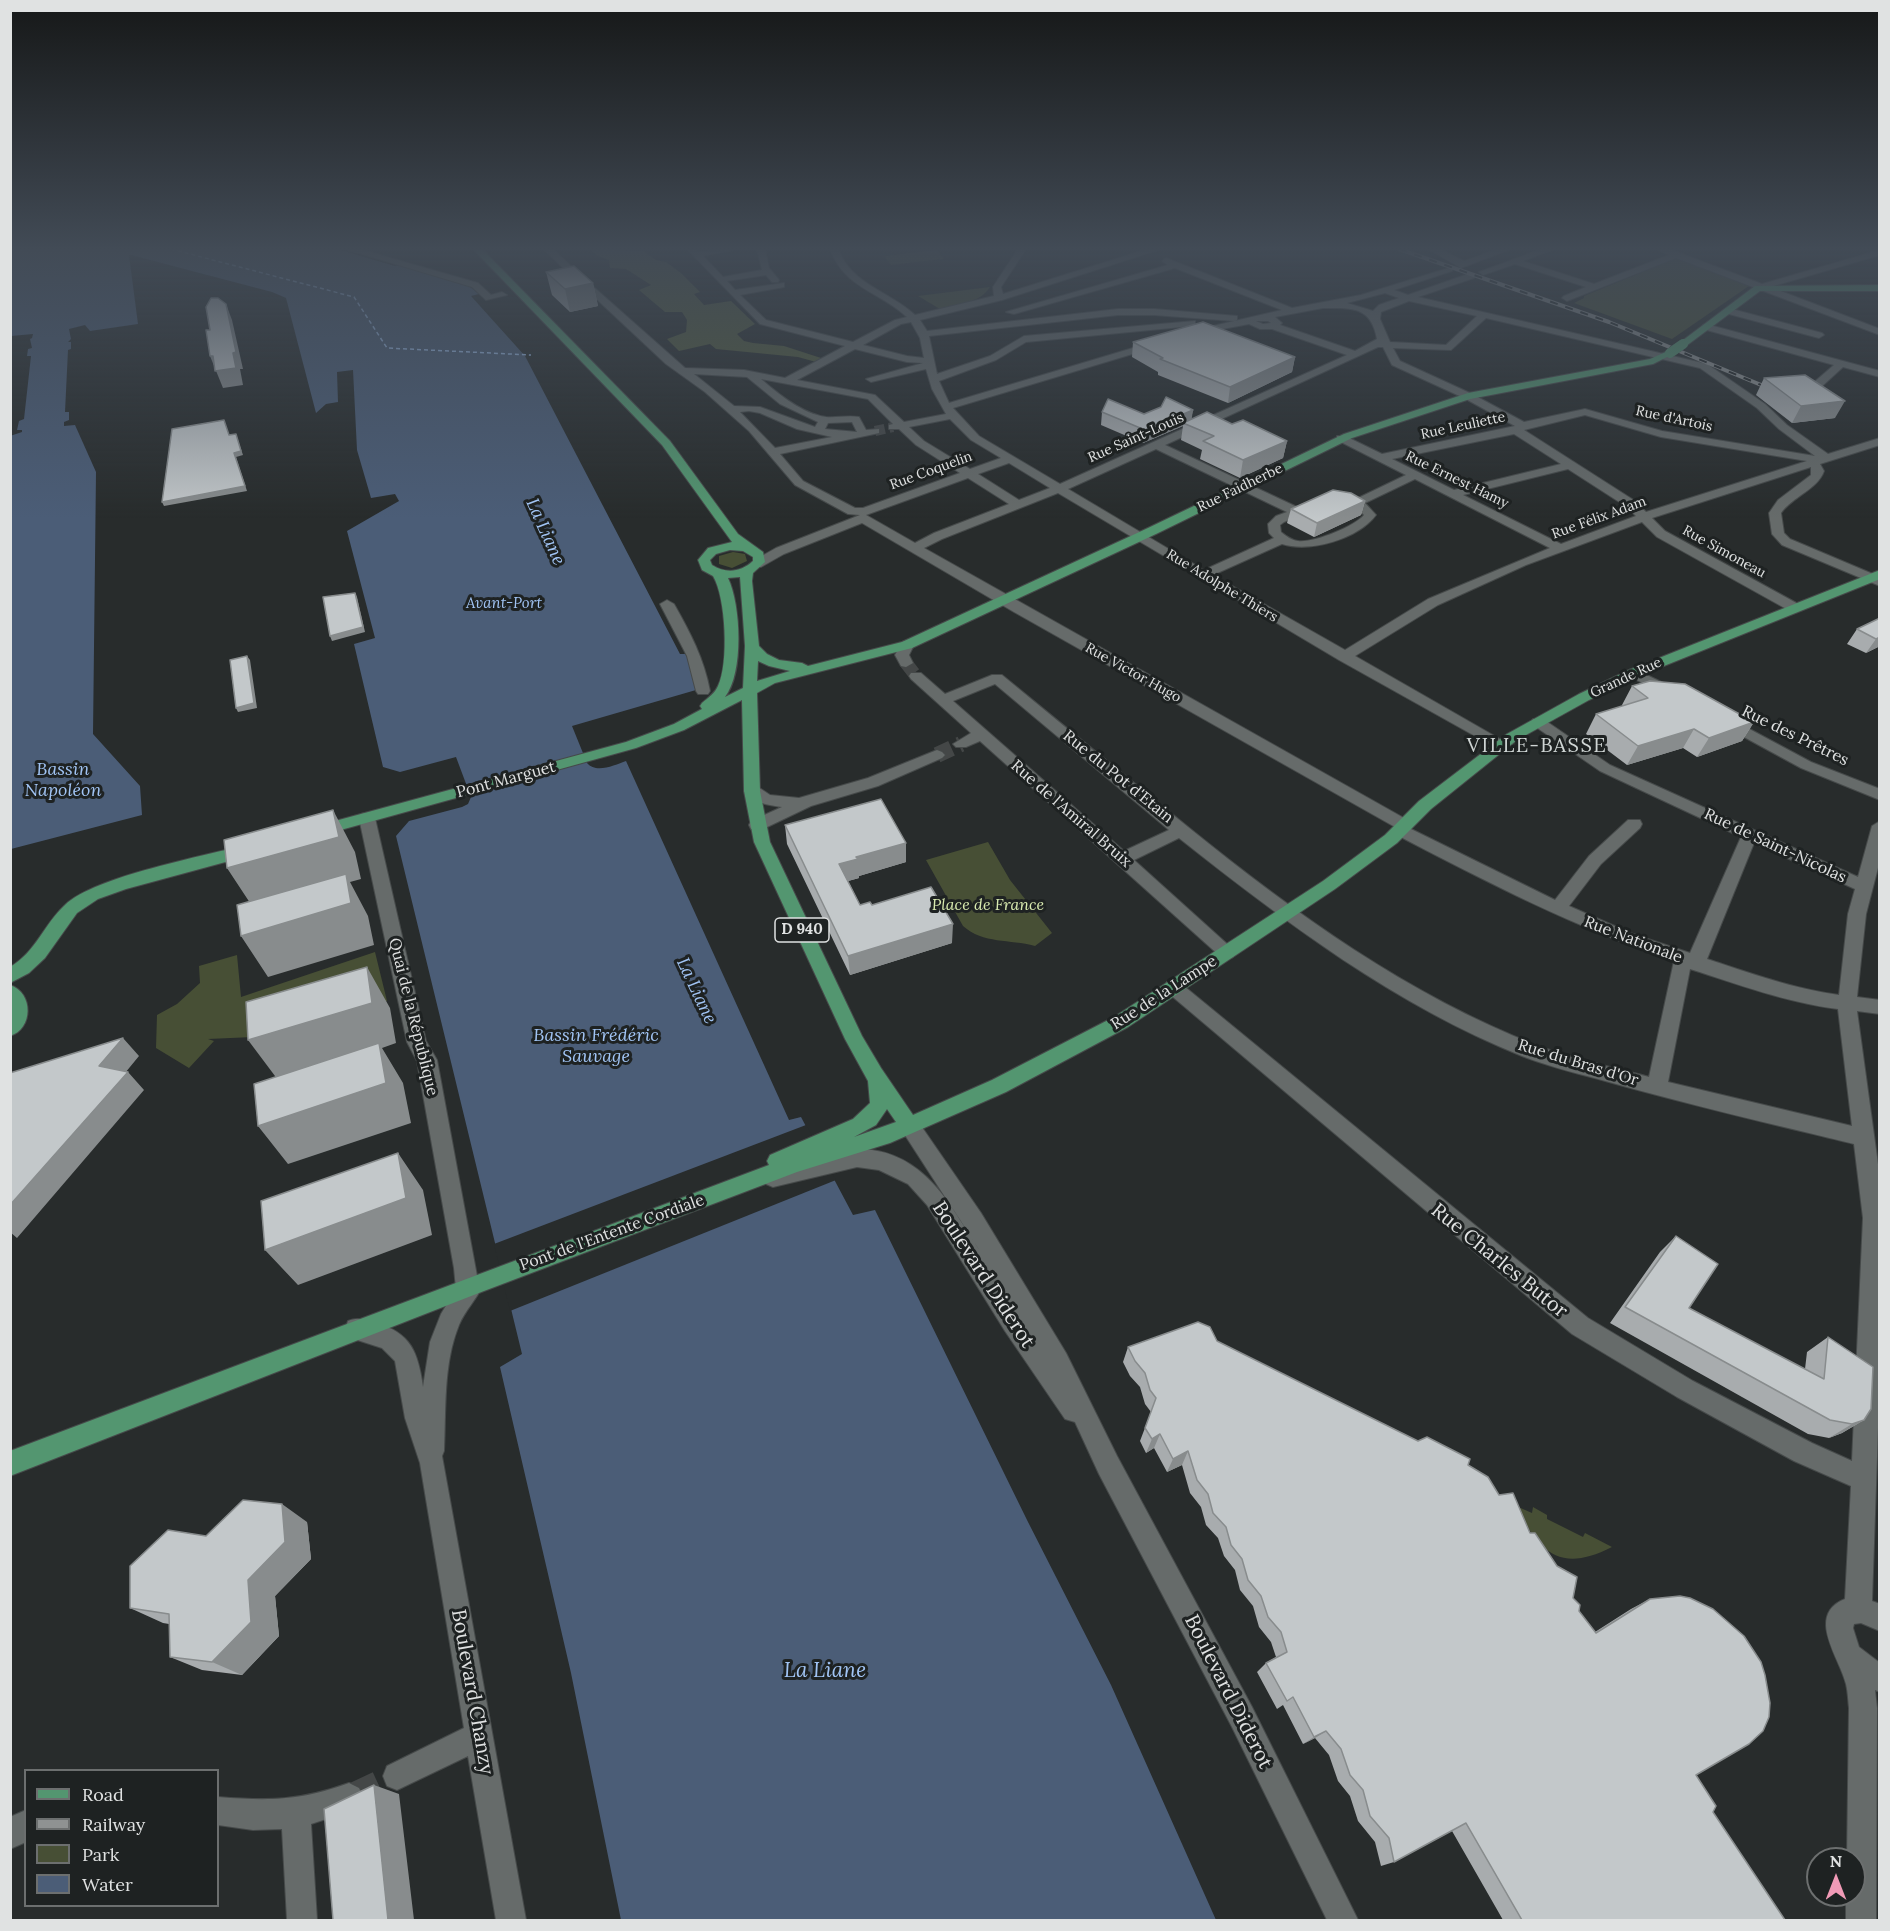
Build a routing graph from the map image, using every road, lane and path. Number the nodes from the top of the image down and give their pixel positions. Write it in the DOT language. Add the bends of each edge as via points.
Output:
graph roads {
  1 [pos="565,339"];
  2 [pos="647,339"];
  3 [pos="829,339"];
  4 [pos="867,339"];
  5 [pos="925,339"];
  6 [pos="1024,339"];
  7 [pos="1173,339"];
  8 [pos="1311,339"];
  9 [pos="1382,339"];
  10 [pos="1458,339"];
  11 [pos="1594,339"];
  12 [pos="1690,339"];
  13 [pos="1749,339"];
  14 [pos="1814,339"];
  15 [pos="1383,342"];
  16 [pos="854,346"];
  17 [pos="1799,353"];
  18 [pos="1356,354"];
  19 [pos="1667,355"];
  20 [pos="930,363"];
  21 [pos="1840,364"];
  22 [pos="682,371"];
  23 [pos="750,374"];
  24 [pos="1880,374"];
  25 [pos="871,379"];
  26 [pos="934,379"];
  27 [pos="787,381"];
  28 [pos="1816,386"];
  29 [pos="1468,396"];
  30 [pos="731,410"];
  31 [pos="948,412"];
  32 [pos="824,420"];
  33 [pos="897,427"];
  34 [pos="1519,428"];
  35 [pos="819,431"];
  36 [pos="875,431"];
  37 [pos="859,434"];
  38 [pos="1341,438"];
  39 [pos="1880,441"];
  40 [pos="1156,445"];
  41 [pos="774,452"];
  42 [pos="1381,458"];
  43 [pos="1009,459"];
  44 [pos="1820,460"];
  45 [pos="1569,465"];
  46 [pos="968,474"];
  47 [pos="1415,475"];
  48 [pos="1244,486"];
  49 [pos="1059,489"];
  50 [pos="1453,494"];
  51 [pos="1356,503"];
  52 [pos="1018,505"];
  53 [pos="711,510"];
  54 [pos="1295,511"];
  55 [pos="857,515"];
  56 [pos="1644,517"];
  57 [pos="1139,537"];
  58 [pos="1282,539"];
  59 [pos="748,548"];
  60 [pos="915,548"];
  61 [pos="1560,548"];
  62 [pos="713,550"];
  63 [pos="752,567"];
  64 [pos="718,573"];
  65 [pos="1203,575"];
  66 [pos="1876,578"];
  67 [pos="1003,600"];
  68 [pos="667,604"];
  69 [pos="1795,608"];
  70 [pos="907,645"];
  71 [pos="752,646"];
  72 [pos="1344,657"];
  73 [pos="906,663"];
  74 [pos="830,664"];
  75 [pos="1634,673"];
  76 [pos="916,676"];
  77 [pos="750,690"];
  78 [pos="703,692"];
  79 [pos="1681,697"];
  80 [pos="942,701"];
  81 [pos="1709,712"];
  82 [pos="706,713"];
  83 [pos="1538,722"];
  84 [pos="665,733"];
  85 [pos="980,735"];
  86 [pos="961,744"];
  87 [pos="1500,745"];
  88 [pos="750,751"];
  89 [pos="937,755"];
  90 [pos="752,791"];
  91 [pos="1880,795"];
  92 [pos="805,802"];
  93 [pos="367,818"];
  94 [pos="1634,824"];
  95 [pos="757,825"];
  96 [pos="1880,826"];
  97 [pos="1403,828"];
  98 [pos="1182,830"];
  99 [pos="1750,834"];
  100 [pos="297,837"];
  101 [pos="263,846"];
  102 [pos="1123,859"];
  103 [pos="1863,886"];
  104 [pos="1557,910"];
  105 [pos="1288,912"];
  106 [pos="1227,952"];
  107 [pos="1690,961"];
  108 [pos="10,976"];
  109 [pos="1173,987"];
  110 [pos="10,992"];
  111 [pos="1847,1004"];
  112 [pos="1880,1007"];
  113 [pos="10,1029"];
  114 [pos="878,1079"];
  115 [pos="1657,1088"];
  116 [pos="910,1126"];
  117 [pos="1868,1145"];
  118 [pos="828,1155"];
  119 [pos="723,1191"];
  120 [pos="469,1286"];
  121 [pos="356,1329"];
  122 [pos="432,1463"];
  123 [pos="10,1464"];
  124 [pos="1108,1465"];
  125 [pos="1863,1479"];
  126 [pos="1869,1614"];
  127 [pos="1851,1660"];
  128 [pos="1880,1678"];
  129 [pos="480,1735"];
  130 [pos="397,1776"];
  131 [pos="349,1798"];
  132 [pos="219,1811"];
  133 [pos="296,1814"];
  134 [pos="24,1826"];
  135 [pos="10,1834"];
  136 [pos="302,1920"];
  137 [pos="511,1920"];
  138 [pos="1343,1920"];
  139 [pos="1861,1920"];
  1 -- 53 [label="main road" via="666,443"];
  2 -- 22 [label="street, Rue Victor Hugo"];
  3 -- 16 [label="street"];
  4 -- 16 [label="street"];
  5 -- 20 [label="street"];
  6 -- 26 [label="street" via="993,358"];
  7 -- 31 [label="street"];
  8 -- 18 [label="street"];
  9 -- 15 [label="street, Rue Simoneau"];
  10 -- 15 [label="street" via="1448,348"];
  11 -- 19 [label="street"];
  12 -- 19 [label="main road, bridge"];
  13 -- 17 [label="street"];
  14 -- 17 [label="street"];
  15 -- 18 [label="street, Rue Saint-Louis"];
  15 -- 29 [label="street, Rue Simoneau" via="1396,363"];
  16 -- 20 [label="street"];
  16 -- 27 [label="street"];
  17 -- 21 [label="street"];
  18 -- 40 [label="street, Rue Saint-Louis"];
  19 -- 29 [label="main road, Rue Faidherbe" via="1653,361"];
  19 -- 44 [label="street" via="1710,369"];
  20 -- 25 [label="street"];
  20 -- 26 [label="street"];
  21 -- 24 [label="street"];
  21 -- 28 [label="street"];
  22 -- 23 [label="street"];
  22 -- 30 [label="street, Rue Victor Hugo"];
  23 -- 27 [label="street"];
  23 -- 32 [label="street" via="777,399"];
  26 -- 31 [label="street"];
  27 -- 33 [label="street" via="874,399"];
  29 -- 34 [label="street, Rue Simoneau"];
  29 -- 38 [label="main road, Rue Faidherbe"];
  30 -- 35 [label="street" via="754,407"];
  30 -- 41 [label="street, Rue Victor Hugo"];
  31 -- 33 [label="street"];
  31 -- 43 [label="street, Rue Adolphe Thiers" via="975,438"];
  32 -- 35 [label="street"];
  32 -- 37 [label="street" via="855,419"];
  33 -- 46 [label="street"];
  34 -- 42 [label="street, Rue Leuliette"];
  34 -- 44 [label="street, Rue d'Artois" via="1585,412 1656,434"];
  34 -- 45 [label="street, Rue Simoneau"];
  35 -- 37 [label="street"];
  36 -- 37 [label="street"];
  37 -- 41 [label="street"];
  38 -- 42 [label="street, Rue Ernest Hamy"];
  38 -- 48 [label="main road, Rue Faidherbe"];
  39 -- 44 [label="street, Rue Félix Adam"];
  40 -- 48 [label="street"];
  40 -- 49 [label="street, Rue Saint-Louis"];
  41 -- 55 [label="street, Rue Victor Hugo" via="802,485"];
  42 -- 47 [label="street, Rue Ernest Hamy"];
  43 -- 46 [label="street, Rue Coquelin"];
  43 -- 49 [label="street, Rue Adolphe Thiers"];
  44 -- 56 [label="street, Rue Félix Adam"];
  44 -- 66 [label="street" via="1816,477 1775,513 1778,534 1786,542"];
  45 -- 50 [label="street"];
  45 -- 56 [label="street, Rue Simoneau" via="1635,507"];
  46 -- 52 [label="street"];
  46 -- 55 [label="street, Rue Coquelin"];
  47 -- 50 [label="street, Rue Ernest Hamy"];
  47 -- 51 [label="street"];
  48 -- 54 [label="street"];
  48 -- 57 [label="main road, Rue Faidherbe"];
  49 -- 52 [label="street, Rue Saint-Louis"];
  49 -- 57 [label="street, Rue Adolphe Thiers"];
  50 -- 61 [label="street, Rue Ernest Hamy"];
  51 -- 54 [label="street" via="1327,498"];
  51 -- 58 [label="street" via="1370,513 1365,521 1311,544"];
  52 -- 60 [label="street, Rue Saint-Louis"];
  53 -- 59 [label="main road" via="736,541"];
  53 -- 62 [label="main road" via="717,534"];
  54 -- 58 [label="street" via="1274,524 1275,533"];
  55 -- 59 [label="street" via="779,546"];
  55 -- 60 [label="street, Rue Victor Hugo"];
  55 -- 63 [label="street"];
  56 -- 61 [label="street, Rue Félix Adam"];
  56 -- 69 [label="street, Rue Simoneau" via="1661,534"];
  57 -- 65 [label="street, Rue Adolphe Thiers"];
  57 -- 67 [label="main road, Rue Faidherbe"];
  58 -- 65 [label="street"];
  59 -- 62 [label="main road" via="726,546"];
  59 -- 63 [label="main road" via="759,555"];
  60 -- 67 [label="street, Rue Victor Hugo"];
  61 -- 72 [label="street, Rue Félix Adam" via="1442,597"];
  62 -- 64 [label="main road" via="705,564"];
  63 -- 64 [label="main road" via="731,574"];
  63 -- 71 [label="main road, D 940" via="746,581"];
  64 -- 84 [label="main road" via="728,601 726,682 713,701"];
  65 -- 72 [label="street, Rue Adolphe Thiers"];
  66 -- 69 [label="main road, Grande Rue"];
  67 -- 70 [label="main road, Rue Faidherbe"];
  67 -- 97 [label="street, Rue Victor Hugo"];
  68 -- 78 [label="street" via="694,652"];
  69 -- 75 [label="main road, Grande Rue"];
  70 -- 73 [label="street" via="902,655"];
  70 -- 74 [label="main road, Rue Faidherbe"];
  71 -- 74 [label="main road, Rue Faidherbe" via="761,657 779,665"];
  71 -- 77 [label="main road, D 940"];
  72 -- 87 [label="street, Rue Adolphe Thiers"];
  74 -- 77 [label="main road, Rue Faidherbe" via="774,679"];
  75 -- 79 [label="street"];
  75 -- 83 [label="main road, Grande Rue"];
  76 -- 80 [label="street, Rue de l'Amiral Bruix"];
  77 -- 82 [label="main road"];
  77 -- 88 [label="main road, D 940"];
  80 -- 85 [label="street, Rue de l'Amiral Bruix"];
  80 -- 98 [label="street, Rue du Pot d'Etain" via="997,678"];
  81 -- 91 [label="street, Rue des Prêtres" via="1800,762"];
  82 -- 84 [label="main road"];
  82 -- 88 [label="main road" via="724,710 736,715"];
  83 -- 87 [label="main road, Grande Rue"];
  83 -- 99 [label="street, Rue de Saint-Nicolas" via="1600,765"];
  84 -- 93 [label="main road, Pont Marguet"];
  85 -- 86 [label="street"];
  85 -- 102 [label="street, Rue de l'Amiral Bruix"];
  87 -- 97 [label="main road, Grande Rue" via="1425,805"];
  88 -- 90 [label="main road, D 940"];
  89 -- 92 [label="street" via="864,786"];
  90 -- 92 [label="street" via="772,802"];
  90 -- 95 [label="main road, D 940"];
  92 -- 95 [label="street"];
  93 -- 100 [label="main road, Pont Marguet"];
  93 -- 120 [label="street, Quai de la République" via="417,1042 427,1060"];
  94 -- 104 [label="street" via="1595,860"];
  95 -- 114 [label="main road, D 940" via="833,998"];
  96 -- 103 [label="street"];
  97 -- 104 [label="street, Rue Nationale"];
  97 -- 105 [label="main road, Rue de la Lampe"];
  98 -- 102 [label="street"];
  98 -- 105 [label="street, Rue du Pot d'Etain"];
  99 -- 103 [label="street, Rue de Saint-Nicolas"];
  99 -- 107 [label="street" via="1702,945"];
  101 -- 108 [label="main road" via="92,895 71,909 33,959"];
  102 -- 106 [label="street, Rue de l'Amiral Bruix"];
  103 -- 111 [label="street"];
  104 -- 107 [label="street, Rue Nationale"];
  105 -- 106 [label="main road, Rue de la Lampe"];
  105 -- 115 [label="street, Rue du Bras d'Or" via="1385,977 1458,1018 1540,1054"];
  106 -- 109 [label="main road, Rue de la Lampe"];
  107 -- 111 [label="street, Rue Nationale" via="1765,985"];
  107 -- 115 [label="street"];
  109 -- 116 [label="main road, Rue de la Lampe" via="1103,1033"];
  109 -- 125 [label="street, Rue Charles Butor" via="1580,1326 1685,1389 1797,1449"];
  110 -- 113 [label="main road" via="20,1006"];
  111 -- 112 [label="street, Rue Nationale"];
  111 -- 117 [label="street"];
  114 -- 116 [label="main road, D 940"];
  114 -- 118 [label="main road, Pont de l'Entente Cordiale" via="880,1099 874,1114 852,1128"];
  115 -- 117 [label="street, Rue du Bras d'Or"];
  116 -- 118 [label="main road, Pont de l'Entente Cordiale"];
  116 -- 124 [label="street, Boulevard Diderot / D 940" via="1036,1322"];
  117 -- 125 [label="street" via="1874,1218"];
  118 -- 119 [label="street, Pont de l'Entente Cordiale"];
  118 -- 124 [label="street, Boulevard Diderot" via="893,1165 930,1193"];
  119 -- 120 [label="main road, Pont de l'Entente Cordiale"];
  120 -- 121 [label="main road, Pont de l'Entente Cordiale"];
  120 -- 122 [label="street, Boulevard Chanzy" via="452,1314 440,1350"];
  121 -- 122 [label="street, Boulevard Chanzy" via="388,1338 403,1353"];
  121 -- 123 [label="main road, Pont de l'Entente Cordiale"];
  122 -- 129 [label="street, Boulevard Chanzy"];
  124 -- 138 [label="street, Boulevard Diderot / D 940" via="1242,1717"];
  125 -- 126 [label="street"];
  126 -- 127 [label="street" via="1843,1614 1838,1628 1841,1644"];
  127 -- 128 [label="street"];
  127 -- 139 [label="street" via="1863,1708"];
  129 -- 130 [label="street"];
  129 -- 137 [label="street, Boulevard Chanzy"];
  131 -- 133 [label="street"];
  132 -- 133 [label="street"];
  133 -- 136 [label="street"];
  134 -- 135 [label="street"];
}
